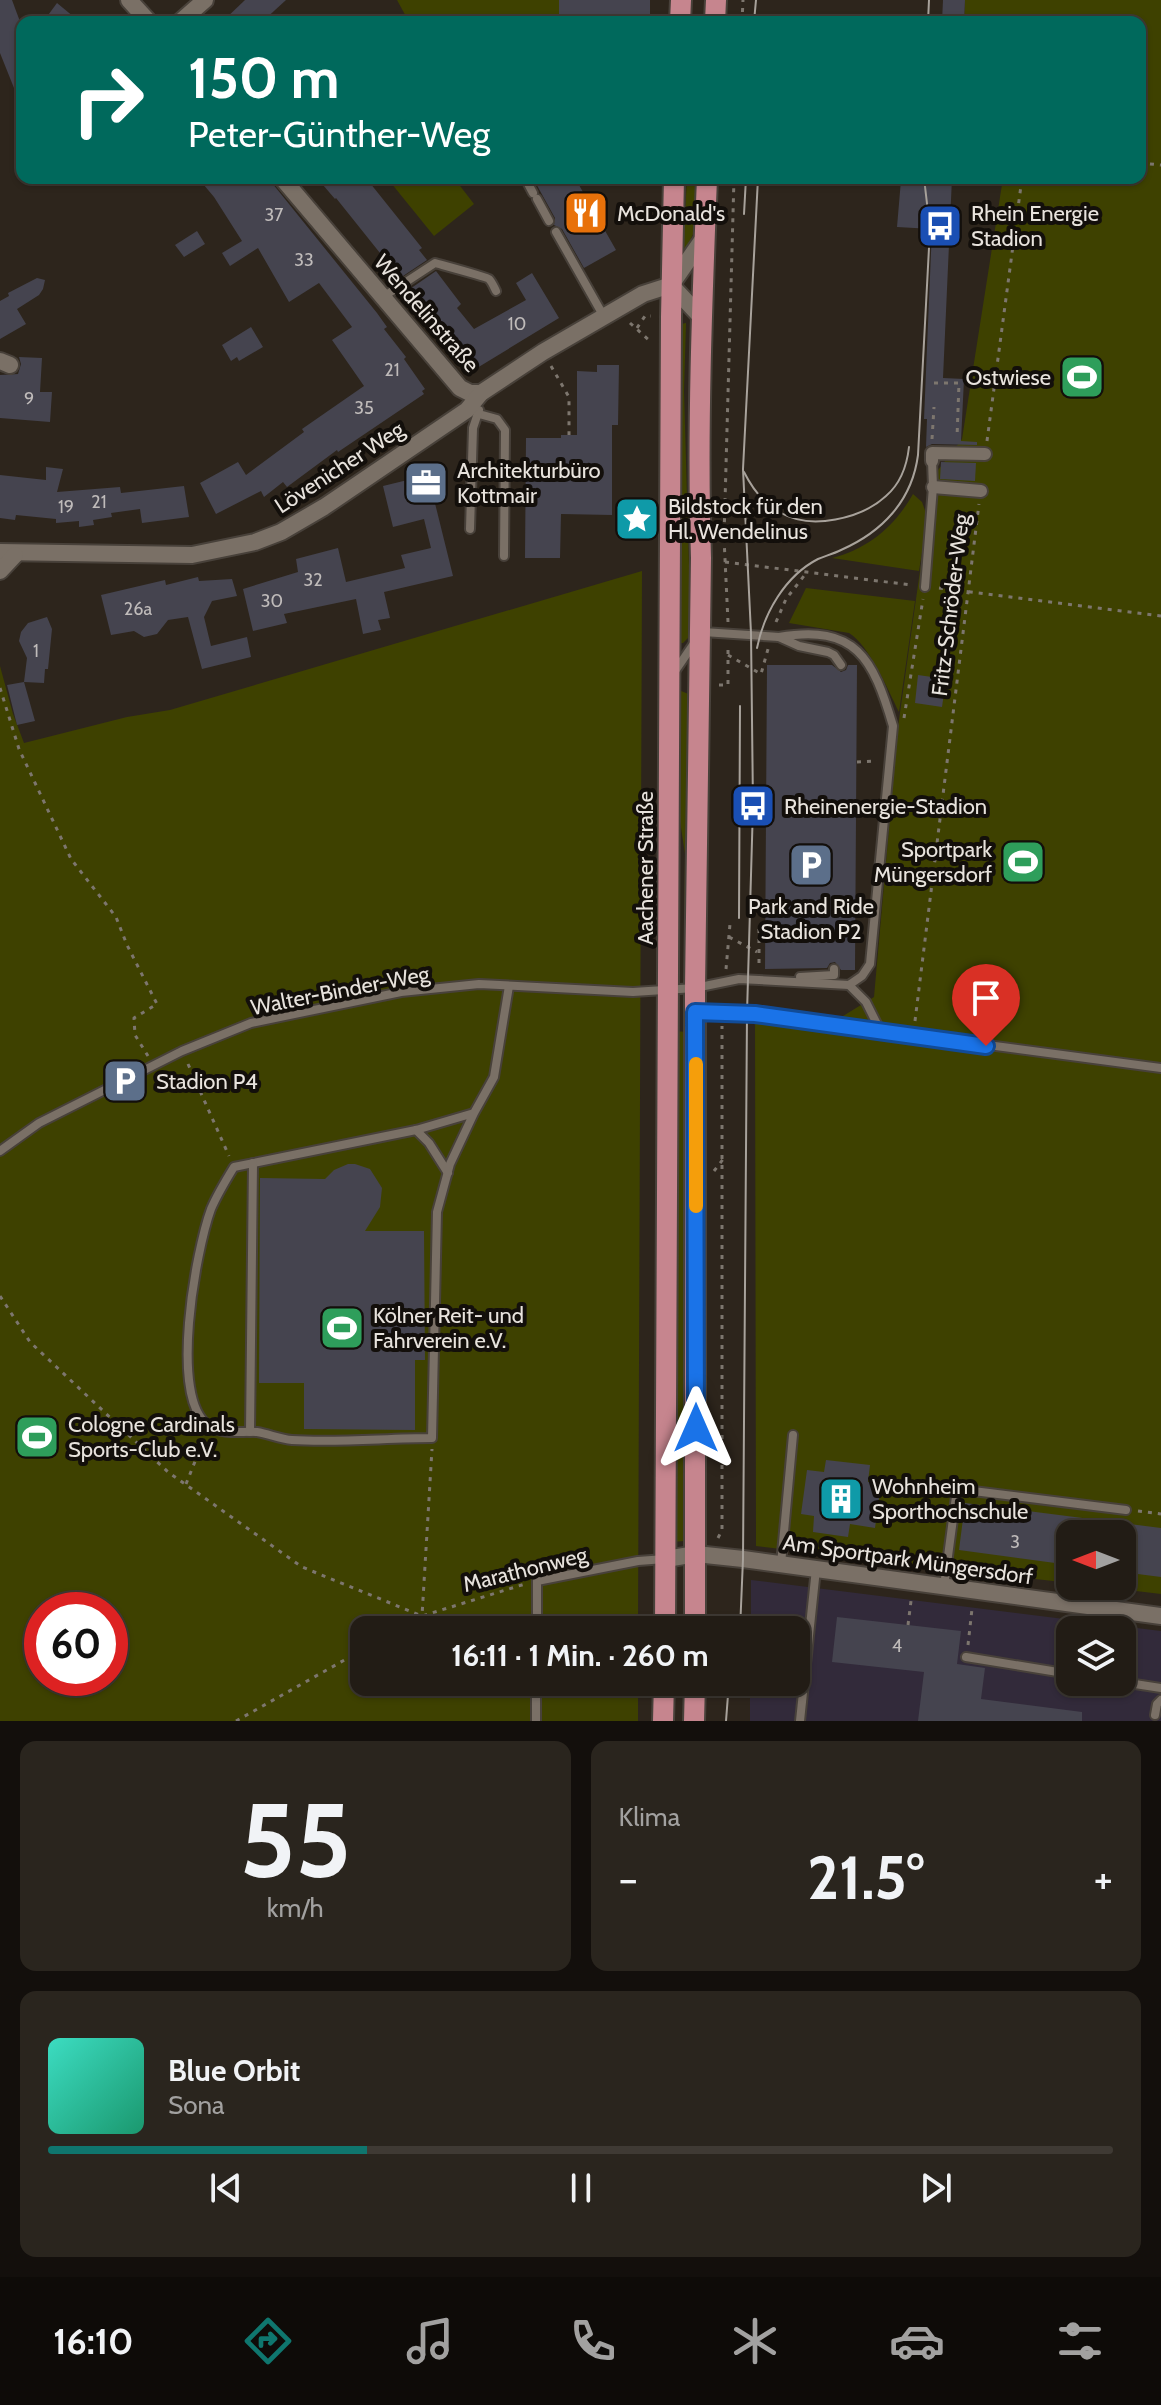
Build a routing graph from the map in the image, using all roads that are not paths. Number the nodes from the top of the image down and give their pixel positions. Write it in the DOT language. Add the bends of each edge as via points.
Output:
graph roads {
  1 [pos="129,0"];
  2 [pos="205,0"];
  3 [pos="144,16"];
  4 [pos="187,16"];
  5 [pos="287,184"];
  6 [pos="528,184"];
  7 [pos="674,184"];
  8 [pos="707,184"];
  9 [pos="549,221"];
  10 [pos="556,232"];
  11 [pos="705,236"];
  12 [pos="671,285"];
  13 [pos="496,291"];
  14 [pos="383,297"];
  15 [pos="603,315"];
  16 [pos="701,317"];
  17 [pos="481,393"];
  18 [pos="479,414"];
  19 [pos="985,454"];
  20 [pos="932,457"];
  21 [pos="933,487"];
  22 [pos="981,491"];
  23 [pos="470,529"];
  24 [pos="7,554"];
  25 [pos="504,556"];
  26 [pos="0,571"];
  27 [pos="925,587"];
  28 [pos="701,632"];
  29 [pos="779,637"];
  30 [pos="841,665"];
  31 [pos="671,678"];
  32 [pos="834,969"];
  33 [pos="759,979"];
  34 [pos="849,985"];
  35 [pos="509,986"];
  36 [pos="695,988"];
  37 [pos="668,990"];
  38 [pos="695,1012"];
  39 [pos="880,1030"];
  40 [pos="1161,1068"];
  41 [pos="474,1113"];
  42 [pos="416,1130"];
  43 [pos="0,1151"];
  44 [pos="253,1163"];
  45 [pos="448,1173"];
  46 [pos="250,1432"];
  47 [pos="793,1435"];
  48 [pos="1126,1510"];
  49 [pos="703,1555"];
  50 [pos="666,1559"];
  51 [pos="781,1565"];
  52 [pos="816,1569"];
  53 [pos="937,1586"];
  54 [pos="537,1616"];
  55 [pos="665,1616"];
  56 [pos="696,1616"];
  57 [pos="1161,1616"];
  58 [pos="966,1657"];
  59 [pos="1056,1672"];
  60 [pos="1136,1684"];
  61 [pos="1161,1688"];
  62 [pos="536,1696"];
  63 [pos="664,1696"];
  64 [pos="695,1696"];
  65 [pos="1161,1700"];
  66 [pos="1155,1715"];
  67 [pos="536,1721"];
  68 [pos="663,1721"];
  69 [pos="694,1721"];
  70 [pos="800,1721"];
  1 -- 3 [label="street"];
  2 -- 4 [label="street"];
  5 -- 14 [label="street, Wendelinstraße"];
  6 -- 9 [label="lane"];
  7 -- 12 [label="main road, Aachener Straße"];
  8 -- 11 [label="main road"];
  10 -- 15 [label="lane"];
  11 -- 12 [label="street"];
  11 -- 16 [label="main road"];
  12 -- 15 [label="street, Wendelinstraße"];
  12 -- 16 [label="street"];
  12 -- 31 [label="main road, Aachener Straße"];
  13 -- 14 [label="lane" via="482,275 435,263"];
  14 -- 17 [label="street, Wendelinstraße" via="460,388"];
  15 -- 17 [label="street, Wendelinstraße"];
  16 -- 28 [label="main road"];
  17 -- 18 [label="lane"];
  17 -- 24 [label="street, Lövenicher Weg" via="467,410 324,507 255,542 192,555"];
  18 -- 23 [label="lane" via="473,428"];
  18 -- 25 [label="lane" via="497,419 505,430"];
  19 -- 20 [label="street"];
  20 -- 21 [label="lane"];
  21 -- 22 [label="street"];
  21 -- 27 [label="lane"];
  24 -- 26 [label="street, Lövenicher Weg"];
  28 -- 29 [label="lane"];
  28 -- 31 [label="lane"];
  28 -- 36 [label="main road"];
  29 -- 30 [label="lane" via="828,652"];
  29 -- 34 [label="lane" via="805,633 855,646 880,689 893,726 870,964"];
  31 -- 37 [label="main road, Aachener Straße"];
  32 -- 33 [label="lane" via="834,975"];
  33 -- 34 [label="lane"];
  33 -- 36 [label="lane, Walter-Binder-Weg"];
  34 -- 39 [label="lane" via="866,1002"];
  35 -- 37 [label="lane, Walter-Binder-Weg"];
  35 -- 41 [label="lane" via="494,1077"];
  35 -- 43 [label="lane, Walter-Binder-Weg" via="479,984 385,995 251,1023 182,1051 39,1123"];
  36 -- 37 [label="lane, Walter-Binder-Weg"];
  36 -- 38 [label="main road"];
  37 -- 50 [label="main road, Aachener Straße"];
  38 -- 39 [label="lane"];
  38 -- 49 [label="main road"];
  39 -- 40 [label="lane"];
  41 -- 42 [label="lane"];
  41 -- 45 [label="lane"];
  42 -- 44 [label="lane"];
  42 -- 45 [label="lane"];
  44 -- 46 [label="lane"];
  44 -- 46 [label="lane" via="234,1167 211,1208 187,1333 188,1375 199,1416 221,1431"];
  45 -- 46 [label="lane" via="437,1212 432,1438 291,1440"];
  47 -- 51 [label="lane"];
  48 -- 53 [label="lane" via="957,1489"];
  49 -- 50 [label="street"];
  49 -- 51 [label="street, Am Sportpark Müngersdorf"];
  49 -- 56 [label="main road"];
  50 -- 54 [label="lane, Marathonweg" via="537,1581"];
  50 -- 55 [label="main road, Aachener Straße"];
  51 -- 52 [label="street, Am Sportpark Müngersdorf"];
  52 -- 53 [label="street, Am Sportpark Müngersdorf"];
  52 -- 70 [label="lane"];
  53 -- 57 [label="street, Am Sportpark Müngersdorf"];
  58 -- 59 [label="lane"];
  60 -- 61 [label="lane"];
  62 -- 67 [label="lane"];
  63 -- 68 [label="main road"];
  64 -- 69 [label="main road"];
  65 -- 66 [label="lane"];
}
